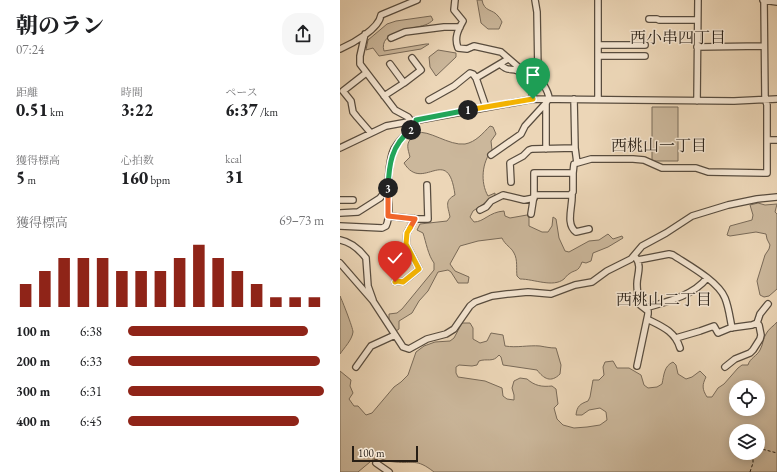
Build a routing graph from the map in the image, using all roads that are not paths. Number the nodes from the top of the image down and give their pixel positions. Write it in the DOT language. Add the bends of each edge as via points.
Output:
graph roads {
  1 [pos="417,0"];
  2 [pos="455,0"];
  3 [pos="535,0"];
  4 [pos="598,0"];
  5 [pos="698,0"];
  6 [pos="764,0"];
  7 [pos="777,2"];
  8 [pos="649,19"];
  9 [pos="698,20"];
  10 [pos="460,27"];
  11 [pos="365,34"];
  12 [pos="391,38"];
  13 [pos="598,45"];
  14 [pos="645,46"];
  15 [pos="764,46"];
  16 [pos="698,47"];
  17 [pos="340,48"];
  18 [pos="598,56"];
  19 [pos="645,56"];
  20 [pos="412,58"];
  21 [pos="508,59"];
  22 [pos="390,64"];
  23 [pos="500,64"];
  24 [pos="366,72"];
  25 [pos="476,78"];
  26 [pos="539,78"];
  27 [pos="404,83"];
  28 [pos="341,92"];
  29 [pos="384,96"];
  30 [pos="765,98"];
  31 [pos="777,98"];
  32 [pos="533,99"];
  33 [pos="574,99"];
  34 [pos="598,99"];
  35 [pos="429,100"];
  36 [pos="547,100"];
  37 [pos="697,100"];
  38 [pos="486,107"];
  39 [pos="414,120"];
  40 [pos="370,132"];
  41 [pos="768,140"];
  42 [pos="777,140"];
  43 [pos="340,148"];
  44 [pos="575,148"];
  45 [pos="546,149"];
  46 [pos="491,155"];
  47 [pos="577,163"];
  48 [pos="573,173"];
  49 [pos="511,182"];
  50 [pos="427,186"];
  51 [pos="388,188"];
  52 [pos="572,194"];
  53 [pos="534,196"];
  54 [pos="777,197"];
  55 [pos="340,200"];
  56 [pos="353,200"];
  57 [pos="480,210"];
  58 [pos="340,213"];
  59 [pos="531,214"];
  60 [pos="388,216"];
  61 [pos="415,219"];
  62 [pos="340,226"];
  63 [pos="589,229"];
  64 [pos="340,240"];
  65 [pos="635,258"];
  66 [pos="340,263"];
  67 [pos="707,278"];
  68 [pos="395,282"];
  69 [pos="373,301"];
  70 [pos="768,304"];
  71 [pos="647,314"];
  72 [pos="757,322"];
  73 [pos="732,328"];
  74 [pos="395,335"];
  75 [pos="676,338"];
  76 [pos="680,348"];
  77 [pos="638,366"];
  78 [pos="356,367"];
  79 [pos="725,367"];
  80 [pos="376,463"];
  81 [pos="389,472"];
  1 -- 11 [label="street" via="381,15 380,20"];
  2 -- 10 [label="street" via="454,10 463,19"];
  3 -- 26 [label="street"];
  4 -- 13 [label="street"];
  5 -- 9 [label="street"];
  6 -- 7 [label="street"];
  6 -- 15 [label="street"];
  8 -- 9 [label="street"];
  9 -- 16 [label="street"];
  10 -- 12 [label="street" via="405,32"];
  10 -- 21 [label="street" via="457,31 458,48 467,49 474,46 495,50"];
  11 -- 17 [label="street"];
  11 -- 24 [label="street" via="360,64"];
  13 -- 14 [label="street"];
  13 -- 18 [label="street"];
  15 -- 16 [label="street"];
  15 -- 30 [label="street"];
  16 -- 37 [label="street"];
  18 -- 19 [label="street"];
  18 -- 34 [label="street"];
  20 -- 27 [label="street" via="421,70"];
  21 -- 23 [label="street"];
  21 -- 26 [label="street" via="523,71"];
  22 -- 27 [label="street"];
  23 -- 25 [label="street"];
  23 -- 32 [label="street" via="505,69 520,73 531,86"];
  24 -- 28 [label="street"];
  24 -- 29 [label="street"];
  25 -- 35 [label="street" via="470,73 454,86"];
  25 -- 38 [label="street"];
  26 -- 36 [label="street" via="546,87"];
  27 -- 29 [label="street"];
  28 -- 40 [label="street" via="351,101 356,117"];
  29 -- 39 [label="street" via="395,110"];
  30 -- 31 [label="street"];
  30 -- 37 [label="street" via="734,101"];
  30 -- 41 [label="street"];
  32 -- 36 [label="street"];
  32 -- 38 [label="street"];
  33 -- 34 [label="street"];
  33 -- 36 [label="street"];
  33 -- 44 [label="street"];
  34 -- 37 [label="street"];
  36 -- 45 [label="street"];
  36 -- 46 [label="street" via="521,134"];
  38 -- 39 [label="street"];
  39 -- 40 [label="street"];
  39 -- 51 [label="street" via="416,126 394,149 389,167"];
  40 -- 43 [label="street"];
  41 -- 42 [label="street"];
  41 -- 47 [label="street" via="767,173 662,168 644,160 633,159 591,159"];
  44 -- 45 [label="street"];
  44 -- 47 [label="street"];
  45 -- 49 [label="street" via="528,150 510,163"];
  47 -- 48 [label="street" via="574,164"];
  48 -- 52 [label="street"];
  48 -- 53 [label="street" via="534,173"];
  50 -- 61 [label="street" via="428,218"];
  51 -- 58 [label="street" via="380,198 358,212"];
  51 -- 60 [label="street"];
  52 -- 53 [label="street"];
  52 -- 63 [label="street" via="572,228 576,232"];
  53 -- 57 [label="street" via="524,200 503,195"];
  53 -- 59 [label="street"];
  54 -- 65 [label="street" via="757,199 699,213 642,246"];
  55 -- 56 [label="street"];
  60 -- 61 [label="street"];
  60 -- 62 [label="street" via="387,223 382,228"];
  61 -- 68 [label="street" via="407,233 406,244 419,269 403,282"];
  64 -- 69 [label="street" via="356,247 366,258 368,286"];
  65 -- 67 [label="street" via="669,254"];
  65 -- 71 [label="street" via="640,271 637,283 639,304"];
  65 -- 74 [label="street" via="607,271 596,280 556,293 507,294 476,302 470,306 454,329 427,339 412,348 403,347"];
  66 -- 69 [label="street"];
  67 -- 71 [label="street" via="698,287 661,303"];
  67 -- 73 [label="street" via="723,293"];
  69 -- 74 [label="street"];
  70 -- 72 [label="street"];
  71 -- 75 [label="street"];
  71 -- 77 [label="street"];
  72 -- 73 [label="street" via="752,326"];
  72 -- 79 [label="street" via="761,335 753,350"];
  73 -- 75 [label="street" via="718,333 714,326"];
  74 -- 78 [label="street" via="370,346"];
  75 -- 76 [label="street"];
  80 -- 81 [label="street"];
}
